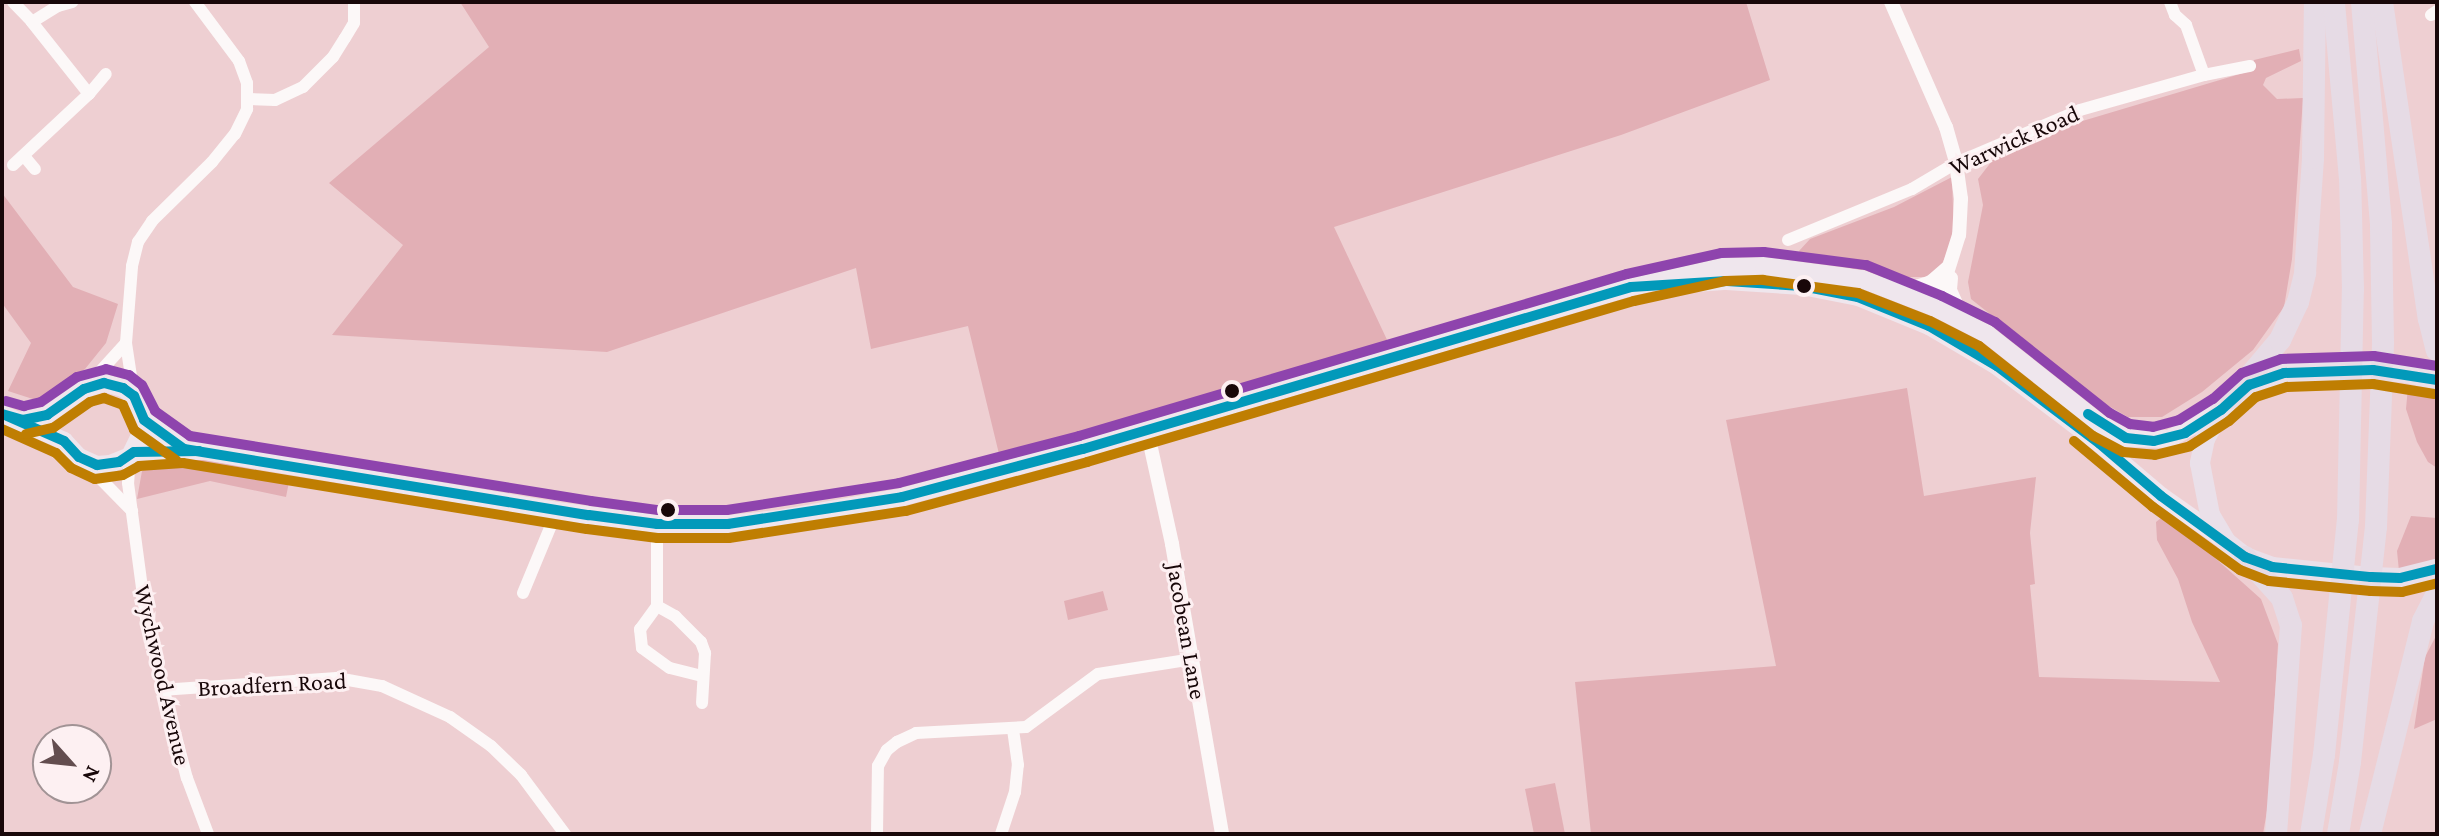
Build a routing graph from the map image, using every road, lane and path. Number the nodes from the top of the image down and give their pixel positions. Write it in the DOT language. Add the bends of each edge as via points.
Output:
graph roads {
  1 [pos="13,2"];
  2 [pos="72,2"];
  3 [pos="195,2"];
  4 [pos="354,2"];
  5 [pos="1891,2"];
  6 [pos="2170,2"];
  7 [pos="2315,2"];
  8 [pos="2334,2"];
  9 [pos="2362,2"];
  10 [pos="2382,2"];
  11 [pos="32,22"];
  12 [pos="2250,66"];
  13 [pos="106,74"];
  14 [pos="2204,75"];
  15 [pos="89,94"];
  16 [pos="248,99"];
  17 [pos="24,156"];
  18 [pos="1956,163"];
  19 [pos="13,165"];
  20 [pos="35,169"];
  21 [pos="1788,240"];
  22 [pos="1952,261"];
  23 [pos="1880,285"];
  24 [pos="1631,287"];
  25 [pos="1936,308"];
  26 [pos="1965,323"];
  27 [pos="126,343"];
  28 [pos="2437,350"];
  29 [pos="2437,380"];
  30 [pos="86,387"];
  31 [pos="134,396"];
  32 [pos="2037,396"];
  33 [pos="70,401"];
  34 [pos="2226,404"];
  35 [pos="2,414"];
  36 [pos="23,420"];
  37 [pos="144,420"];
  38 [pos="1147,430"];
  39 [pos="64,441"];
  40 [pos="184,449"];
  41 [pos="132,454"];
  42 [pos="79,457"];
  43 [pos="557,511"];
  44 [pos="134,513"];
  45 [pos="657,524"];
  46 [pos="2226,542"];
  47 [pos="2245,557"];
  48 [pos="2437,569"];
  49 [pos="523,593"];
  50 [pos="2437,594"];
  51 [pos="657,606"];
  52 [pos="1193,659"];
  53 [pos="703,676"];
  54 [pos="161,690"];
  55 [pos="702,703"];
  56 [pos="1013,731"];
  57 [pos="208,834"];
  58 [pos="565,834"];
  59 [pos="877,834"];
  60 [pos="1001,834"];
  61 [pos="1222,834"];
  62 [pos="2276,834"];
  63 [pos="2311,834"];
  64 [pos="2338,834"];
  65 [pos="2370,834"];
  1 -- 11 [label="street"];
  2 -- 11 [label="street"];
  3 -- 16 [label="street" via="239,61"];
  4 -- 16 [label="street" via="354,23 345,38 303,87 275,100"];
  5 -- 18 [label="street" via="1946,127"];
  6 -- 14 [label="street" via="2186,25"];
  7 -- 34 [label="highway" via="2305,273 2280,340"];
  8 -- 63 [label="highway" via="2350,179 2353,290 2348,520"];
  9 -- 64 [label="highway" via="2381,224 2383,342 2376,527"];
  10 -- 28 [label="highway"];
  11 -- 15 [label="street"];
  12 -- 14 [label="street, Warwick Road"];
  13 -- 15 [label="street"];
  14 -- 18 [label="street, Warwick Road" via="2080,110"];
  15 -- 17 [label="street"];
  16 -- 27 [label="street" via="235,134 138,242"];
  17 -- 19 [label="street"];
  17 -- 20 [label="street"];
  18 -- 21 [label="street, Warwick Road" via="1912,189"];
  18 -- 22 [label="street" via="1960,219"];
  22 -- 23 [label="street" via="1931,282 1916,287"];
  22 -- 25 [label="street"];
  22 -- 26 [label="street" via="1950,290"];
  23 -- 24 [label="main road" via="1832,273 1764,266 1723,267"];
  23 -- 25 [label="main road"];
  24 -- 32 [label="main road" via="1727,281 1802,286 1858,297 1929,326"];
  24 -- 38 [label="main road"];
  25 -- 26 [label="main road"];
  25 -- 32 [label="main road" via="1944,323 2018,373"];
  26 -- 34 [label="main road" via="2007,348 2102,425 2126,438 2169,439"];
  27 -- 30 [label="street"];
  27 -- 31 [label="street"];
  29 -- 34 [label="highway" via="2407,373 2284,373 2263,379"];
  30 -- 31 [label="main road" via="104,383"];
  30 -- 33 [label="main road"];
  31 -- 37 [label="main road"];
  32 -- 46 [label="main road"];
  33 -- 36 [label="main road" via="47,415"];
  33 -- 39 [label="main road" via="63,417"];
  34 -- 46 [label="highway" via="2205,439 2200,463 2204,498"];
  35 -- 36 [label="main road"];
  36 -- 39 [label="main road"];
  37 -- 40 [label="main road"];
  37 -- 41 [label="main road"];
  38 -- 45 [label="main road" via="902,497 741,523"];
  38 -- 52 [label="street, Jacobean Lane"];
  39 -- 42 [label="main road"];
  40 -- 41 [label="main road"];
  40 -- 43 [label="main road"];
  41 -- 42 [label="main road" via="97,465"];
  41 -- 44 [label="street, Wychwood Avenue" via="128,483"];
  42 -- 44 [label="street"];
  43 -- 45 [label="main road"];
  43 -- 49 [label="street"];
  44 -- 54 [label="street, Wychwood Avenue" via="147,626"];
  45 -- 51 [label="street"];
  46 -- 47 [label="highway"];
  47 -- 48 [label="highway" via="2272,567 2400,578"];
  47 -- 62 [label="highway" via="2282,598 2291,625"];
  50 -- 65 [label="highway" via="2423,621"];
  51 -- 53 [label="street" via="701,642"];
  51 -- 53 [label="street" via="640,629 642,648 670,668"];
  52 -- 56 [label="street" via="1098,674"];
  52 -- 61 [label="street, Jacobean Lane"];
  53 -- 55 [label="street"];
  54 -- 57 [label="street, Wychwood Avenue"];
  54 -- 58 [label="street, Broadfern Road" via="337,678 382,686 450,717 491,746 521,775"];
  56 -- 59 [label="street" via="916,733 887,750 878,766"];
  56 -- 60 [label="street" via="1015,792"];
}
